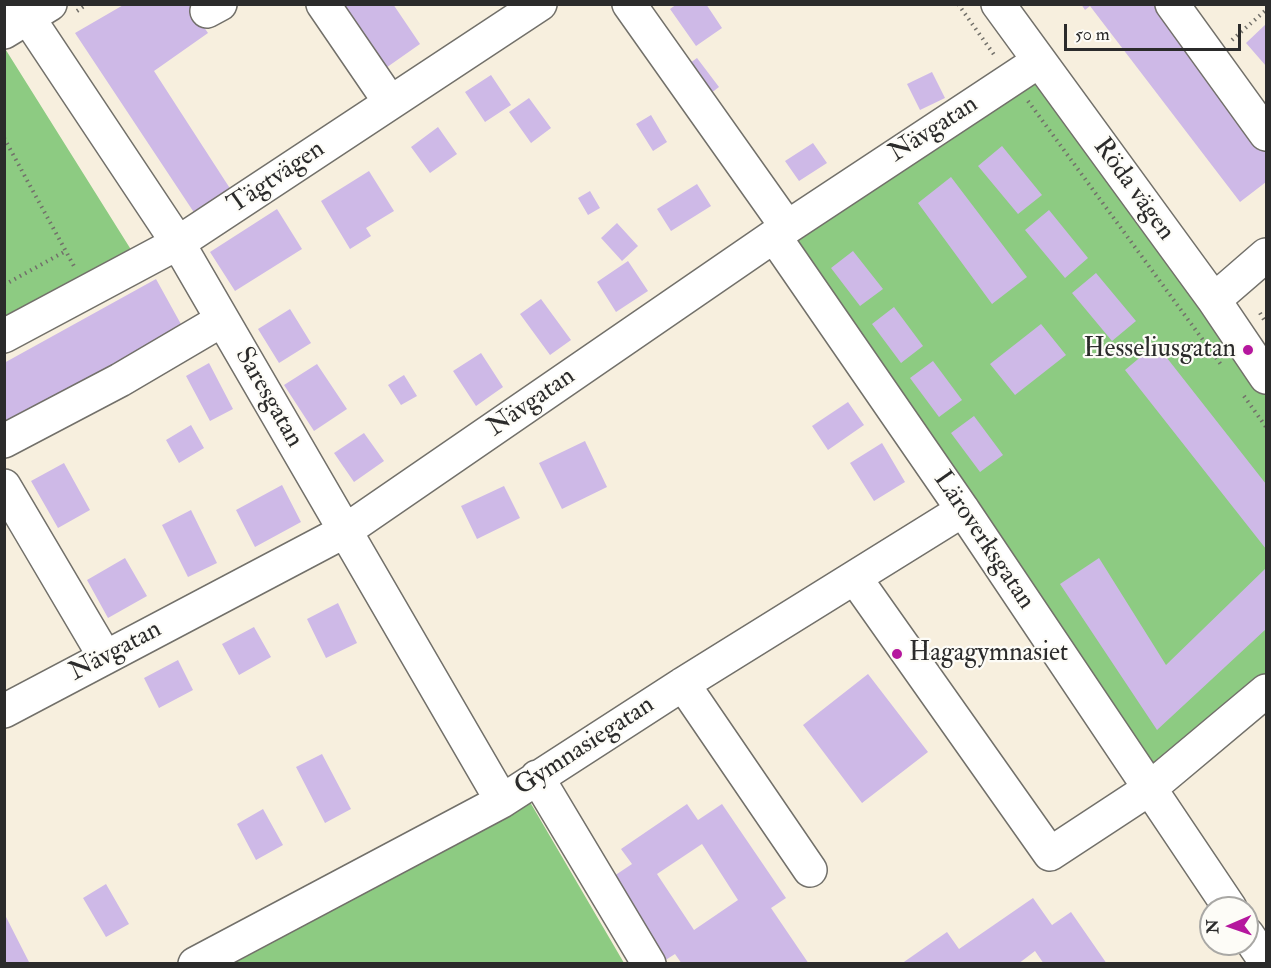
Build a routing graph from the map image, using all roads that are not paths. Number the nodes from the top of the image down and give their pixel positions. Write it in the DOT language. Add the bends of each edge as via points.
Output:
graph roads {
  1 [pos="323,4"];
  2 [pos="540,4"];
  3 [pos="629,4"];
  4 [pos="998,4"];
  5 [pos="1172,4"];
  6 [pos="25,15"];
  7 [pos="1039,61"];
  8 [pos="390,102"];
  9 [pos="1266,134"];
  10 [pos="781,232"];
  11 [pos="177,243"];
  12 [pos="1266,255"];
  13 [pos="1214,300"];
  14 [pos="222,320"];
  15 [pos="4,336"];
  16 [pos="1252,383"];
  17 [pos="4,441"];
  18 [pos="4,486"];
  19 [pos="963,510"];
  20 [pos="345,531"];
  21 [pos="855,578"];
  22 [pos="105,657"];
  23 [pos="683,684"];
  24 [pos="1266,691"];
  25 [pos="4,711"];
  26 [pos="537,777"];
  27 [pos="1149,789"];
  28 [pos="502,801"];
  29 [pos="810,870"];
  30 [pos="1222,896"];
  31 [pos="195,963"];
  32 [pos="649,963"];
  1 -- 8 [label="street"];
  2 -- 8 [label="street, Tägtvägen"];
  3 -- 10 [label="street, Läroverksgatan"];
  4 -- 7 [label="street, Röda vägen"];
  5 -- 9 [label="street"];
  6 -- 11 [label="street, Saresgatan"];
  7 -- 10 [label="street, Nävgatan"];
  7 -- 13 [label="street, Röda vägen"];
  8 -- 11 [label="street, Tägtvägen"];
  10 -- 19 [label="street, Läroverksgatan"];
  10 -- 20 [label="street, Nävgatan"];
  11 -- 14 [label="street, Saresgatan"];
  11 -- 15 [label="street, Tägtvägen"];
  12 -- 13 [label="street"];
  13 -- 16 [label="street, Röda vägen"];
  14 -- 17 [label="street"];
  14 -- 20 [label="street, Saresgatan"];
  18 -- 22 [label="street"];
  19 -- 21 [label="street, Gymnasiegatan"];
  19 -- 27 [label="street, Läroverksgatan"];
  20 -- 22 [label="street, Nävgatan"];
  20 -- 28 [label="street, Saresgatan"];
  21 -- 23 [label="street, Gymnasiegatan"];
  21 -- 27 [label="street" via="1050,854"];
  22 -- 25 [label="street, Nävgatan"];
  23 -- 26 [label="street, Gymnasiegatan"];
  23 -- 29 [label="street"];
  24 -- 27 [label="street"];
  26 -- 28 [label="street, Gymnasiegatan"];
  26 -- 32 [label="street"];
  27 -- 30 [label="street, Läroverksgatan"];
  28 -- 31 [label="street, Gymnasiegatan"];
}
